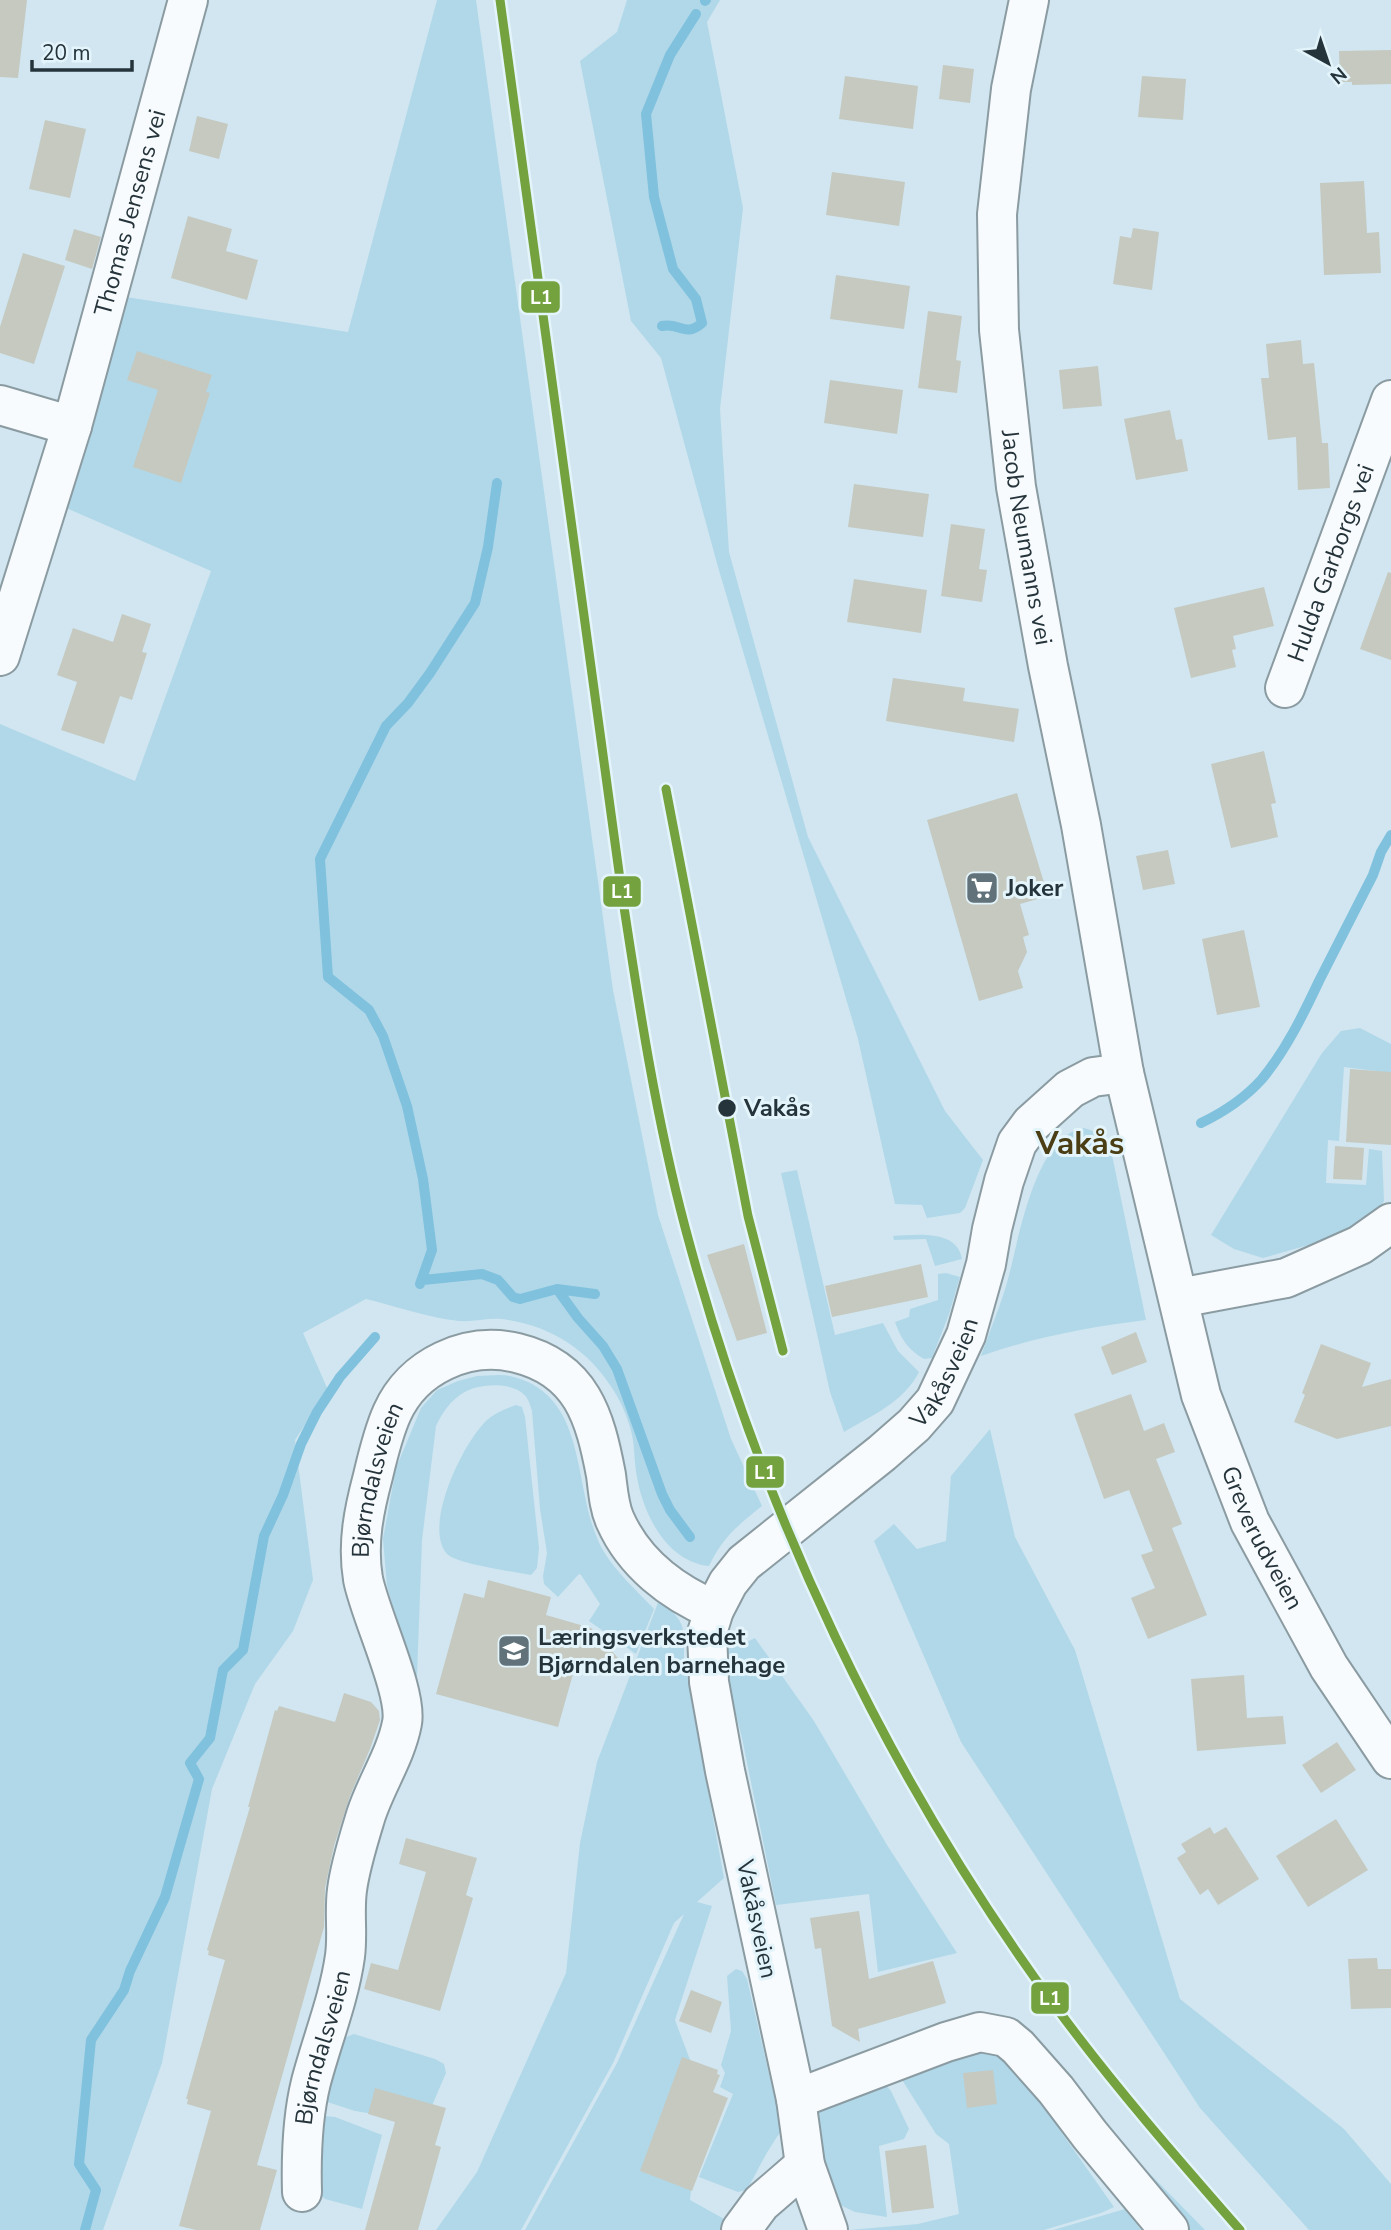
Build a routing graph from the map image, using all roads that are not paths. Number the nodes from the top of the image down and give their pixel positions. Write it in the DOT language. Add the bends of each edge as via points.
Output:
graph roads {
  1 [pos="188,0"];
  2 [pos="1029,0"];
  3 [pos="1391,400"];
  4 [pos="0,405"];
  5 [pos="72,426"];
  6 [pos="0,656"];
  7 [pos="1285,688"];
  8 [pos="1124,1073"];
  9 [pos="1391,1223"];
  10 [pos="1179,1298"];
  11 [pos="714,1610"];
  12 [pos="1391,1759"];
  13 [pos="796,2099"];
  14 [pos="805,2165"];
  15 [pos="302,2192"];
  16 [pos="741,2230"];
  17 [pos="828,2230"];
  18 [pos="1169,2230"];
  1 -- 5 [label="street, Thomas Jensens vei"];
  2 -- 8 [label="street, Jacob Neumanns vei" via="1011,89 997,214 999,330 1016,487"];
  3 -- 7 [label="street, Hulda Garborgs vei"];
  4 -- 5 [label="street"];
  5 -- 6 [label="street, Thomas Jensens vei"];
  8 -- 10 [label="street"];
  8 -- 11 [label="street, Vakåsveien" via="1093,1077 1070,1089 1017,1143 977,1302 935,1401 882,1453 744,1563"];
  9 -- 10 [label="street" via="1360,1245 1286,1278"];
  10 -- 12 [label="street, Greverudveien" via="1201,1395 1250,1522 1329,1667"];
  11 -- 13 [label="street, Vakåsveien" via="707,1633 709,1682"];
  11 -- 15 [label="street, Bjørndalsveien" via="684,1596 630,1547 613,1517 597,1431 584,1399 545,1363 516,1353 463,1353 421,1374 403,1393 382,1443 360,1544 363,1578 401,1699 403,1721 366,1815 347,1890 344,1964 306,2106"];
  13 -- 14 [label="street, Vakåsveien"];
  13 -- 18 [label="street" via="946,2042 980,2032 1006,2037 1056,2090"];
  14 -- 16 [label="street" via="761,2203"];
  14 -- 17 [label="street, Vakåsveien"];
}
